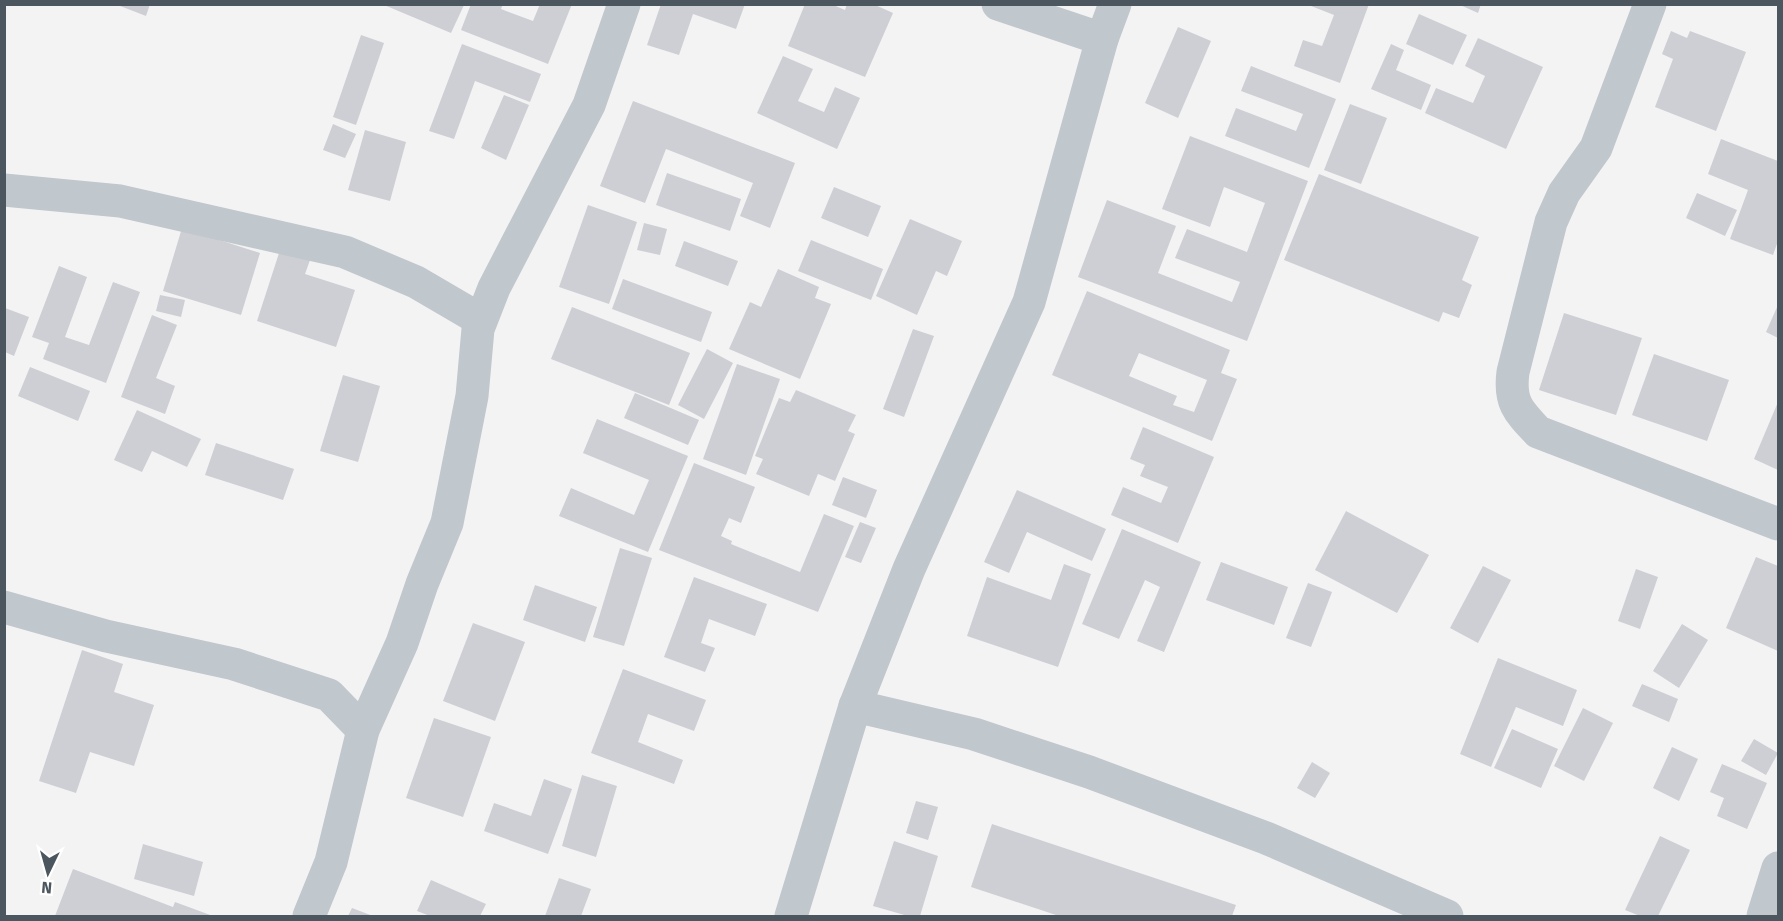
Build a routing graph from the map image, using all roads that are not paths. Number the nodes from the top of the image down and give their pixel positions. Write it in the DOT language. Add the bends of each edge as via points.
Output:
graph roads {
  1 [pos="624,4"];
  2 [pos="998,4"];
  3 [pos="1115,4"];
  4 [pos="1650,4"];
  5 [pos="1102,39"];
  6 [pos="4,190"];
  7 [pos="481,320"];
  8 [pos="1779,524"];
  9 [pos="4,607"];
  10 [pos="855,706"];
  11 [pos="363,730"];
  12 [pos="1779,868"];
  13 [pos="309,916"];
  14 [pos="791,916"];
  15 [pos="1447,916"];
  16 [pos="1763,916"];
  1 -- 7 [label="street" via="589,105"];
  2 -- 5 [label="street"];
  3 -- 5 [label="street"];
  4 -- 8 [label="street" via="1596,147 1564,193 1551,222 1510,392 1522,416 1538,432"];
  5 -- 10 [label="street" via="1029,302 909,569"];
  6 -- 7 [label="street" via="120,201 345,252 416,282"];
  7 -- 11 [label="street" via="472,396 447,523 402,643"];
  9 -- 11 [label="street" via="106,636 234,664 329,695"];
  10 -- 14 [label="street"];
  10 -- 15 [label="street" via="974,734 1089,772 1266,838"];
  11 -- 13 [label="street" via="331,862"];
  12 -- 16 [label="street"];
}
